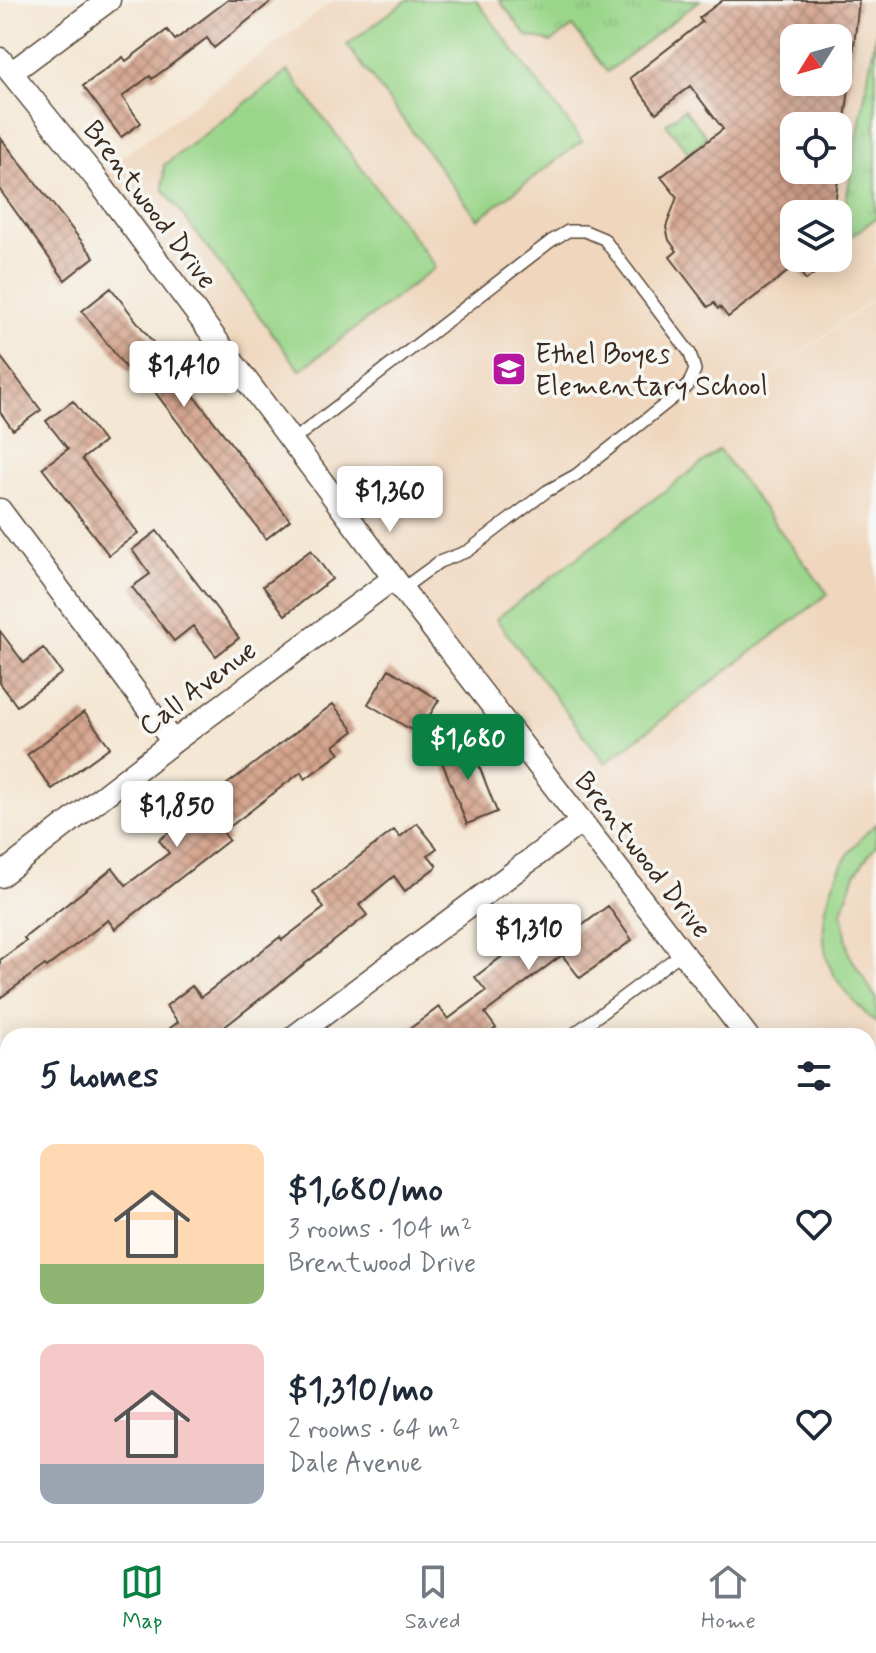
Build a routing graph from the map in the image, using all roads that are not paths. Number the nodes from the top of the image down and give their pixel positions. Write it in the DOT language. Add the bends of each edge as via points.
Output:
graph roads {
  1 [pos="109,0"];
  2 [pos="6,66"];
  3 [pos="292,441"];
  4 [pos="0,510"];
  5 [pos="398,583"];
  6 [pos="173,742"];
  7 [pos="581,822"];
  8 [pos="0,876"];
  9 [pos="683,952"];
  10 [pos="306,1028"];
  11 [pos="582,1028"];
  12 [pos="741,1028"];
  1 -- 2 [label="street"];
  2 -- 3 [label="street, Brentwood Drive"];
  3 -- 5 [label="street, Brentwood Drive"];
  3 -- 5 [label="lane" via="568,231 604,239 678,335 695,370 688,386 468,551"];
  4 -- 6 [label="street"];
  5 -- 6 [label="street, Call Avenue"];
  5 -- 7 [label="street, Brentwood Drive"];
  6 -- 8 [label="street, Call Avenue"];
  7 -- 9 [label="street, Brentwood Drive"];
  7 -- 10 [label="street"];
  9 -- 11 [label="lane"];
  9 -- 12 [label="street, Brentwood Drive"];
}
